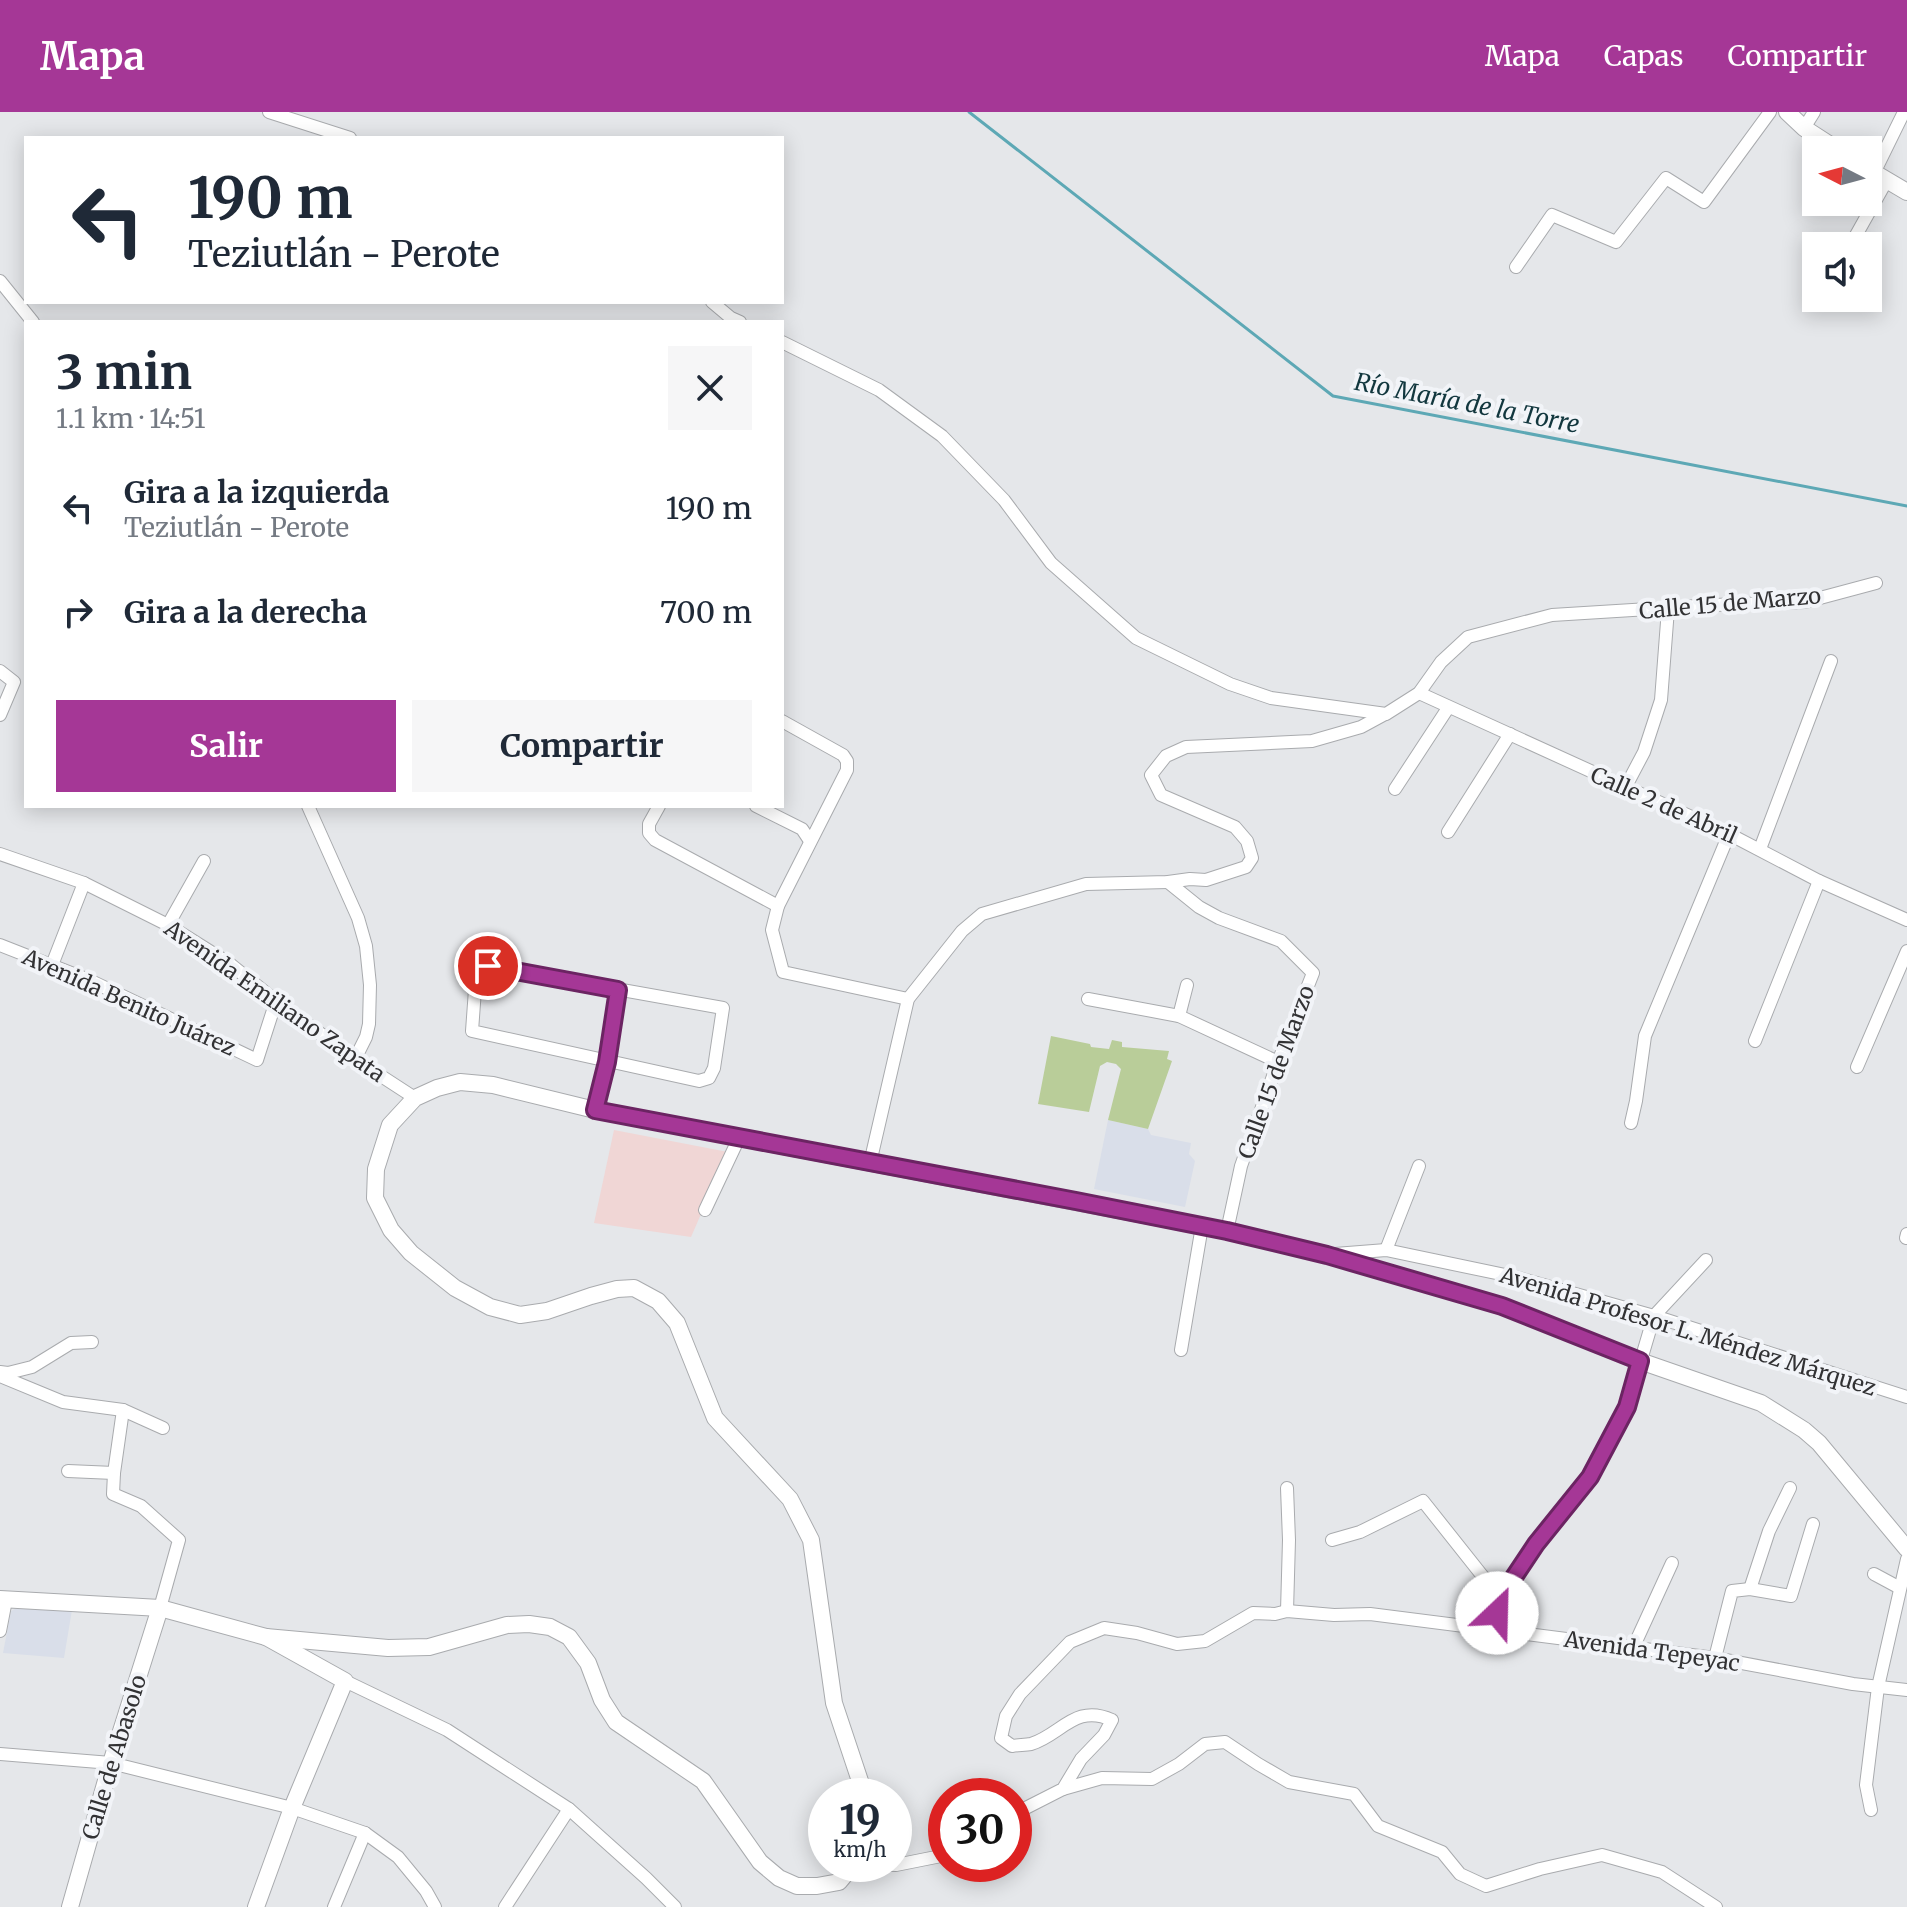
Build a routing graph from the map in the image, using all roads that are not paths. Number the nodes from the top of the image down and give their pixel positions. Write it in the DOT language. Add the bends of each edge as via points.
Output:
graph roads {
  1 [pos="269,112"];
  2 [pos="1770,112"];
  3 [pos="1787,112"];
  4 [pos="1814,112"];
  5 [pos="1904,112"];
  6 [pos="1804,128"];
  7 [pos="344,136"];
  8 [pos="1816,136"];
  9 [pos="1882,161"];
  10 [pos="1882,177"];
  11 [pos="1907,192"];
  12 [pos="1516,267"];
  13 [pos="0,281"];
  14 [pos="714,304"];
  15 [pos="31,320"];
  16 [pos="736,320"];
  17 [pos="784,343"];
  18 [pos="1876,583"];
  19 [pos="1668,609"];
  20 [pos="1831,661"];
  21 [pos="0,671"];
  22 [pos="1419,693"];
  23 [pos="1448,708"];
  24 [pos="1386,714"];
  25 [pos="0,715"];
  26 [pos="784,722"];
  27 [pos="1510,734"];
  28 [pos="1625,788"];
  29 [pos="1395,789"];
  30 [pos="309,808"];
  31 [pos="658,808"];
  32 [pos="760,808"];
  33 [pos="1448,832"];
  34 [pos="1729,834"];
  35 [pos="810,841"];
  36 [pos="1760,849"];
  37 [pos="0,854"];
  38 [pos="204,861"];
  39 [pos="1819,881"];
  40 [pos="1168,882"];
  41 [pos="84,883"];
  42 [pos="778,906"];
  43 [pos="1907,920"];
  44 [pos="168,925"];
  45 [pos="0,945"];
  46 [pos="1907,951"];
  47 [pos="52,965"];
  48 [pos="1187,985"];
  49 [pos="618,990"];
  50 [pos="908,999"];
  51 [pos="1088,999"];
  52 [pos="276,1001"];
  53 [pos="1179,1016"];
  54 [pos="1755,1041"];
  55 [pos="355,1059"];
  56 [pos="607,1062"];
  57 [pos="1278,1062"];
  58 [pos="1857,1067"];
  59 [pos="415,1098"];
  60 [pos="595,1110"];
  61 [pos="1631,1123"];
  62 [pos="739,1138"];
  63 [pos="870,1163"];
  64 [pos="1419,1166"];
  65 [pos="705,1210"];
  66 [pos="1202,1226"];
  67 [pos="1227,1231"];
  68 [pos="1386,1250"];
  69 [pos="1327,1255"];
  70 [pos="1706,1260"];
  71 [pos="1654,1316"];
  72 [pos="92,1342"];
  73 [pos="1181,1350"];
  74 [pos="1640,1361"];
  75 [pos="0,1374"];
  76 [pos="1907,1397"];
  77 [pos="123,1410"];
  78 [pos="163,1428"];
  79 [pos="68,1471"];
  80 [pos="114,1473"];
  81 [pos="1287,1488"];
  82 [pos="1790,1488"];
  83 [pos="1813,1524"];
  84 [pos="1332,1540"];
  85 [pos="1907,1549"];
  86 [pos="1907,1559"];
  87 [pos="1672,1563"];
  88 [pos="1874,1574"];
  89 [pos="1900,1588"];
  90 [pos="1750,1589"];
  91 [pos="1500,1598"];
  92 [pos="3,1600"];
  93 [pos="160,1608"];
  94 [pos="1287,1611"];
  95 [pos="1494,1629"];
  96 [pos="0,1631"];
  97 [pos="266,1637"];
  98 [pos="1633,1648"];
  99 [pos="1715,1658"];
  100 [pos="345,1681"];
  101 [pos="1878,1687"];
  102 [pos="1907,1690"];
  103 [pos="0,1754"];
  104 [pos="111,1763"];
  105 [pos="859,1778"];
  106 [pos="1063,1789"];
  107 [pos="1032,1805"];
  108 [pos="292,1808"];
  109 [pos="569,1809"];
  110 [pos="1871,1810"];
  111 [pos="365,1833"];
  112 [pos="839,1882"];
  113 [pos="70,1907"];
  114 [pos="256,1907"];
  115 [pos="334,1907"];
  116 [pos="435,1907"];
  117 [pos="505,1907"];
  118 [pos="675,1907"];
  119 [pos="1716,1907"];
  1 -- 7 [label="street"];
  2 -- 12 [label="street" via="1704,202 1666,178 1616,242 1552,215"];
  3 -- 6 [label="main road"];
  4 -- 6 [label="street"];
  5 -- 9 [label="street"];
  6 -- 8 [label="main road"];
  10 -- 11 [label="main road"];
  13 -- 15 [label="street"];
  14 -- 16 [label="street"];
  17 -- 24 [label="street" via="879,390 942,436 1004,500 1051,563 1136,638 1271,698"];
  18 -- 19 [label="street, Calle 15 de Marzo" via="1805,602"];
  19 -- 22 [label="street, Calle 15 de Marzo" via="1552,615 1468,637"];
  19 -- 28 [label="street" via="1661,700"];
  20 -- 36 [label="street"];
  21 -- 25 [label="street" via="14,682"];
  22 -- 23 [label="street, Calle 2 de Abril"];
  22 -- 24 [label="street"];
  23 -- 27 [label="street, Calle 2 de Abril"];
  23 -- 29 [label="street"];
  24 -- 40 [label="street" via="1312,741 1186,747 1166,756 1151,775 1161,795 1235,827 1252,858 1246,867 1206,880"];
  26 -- 35 [label="street" via="847,761"];
  27 -- 28 [label="street, Calle 2 de Abril"];
  27 -- 33 [label="street"];
  28 -- 34 [label="street, Calle 2 de Abril"];
  30 -- 55 [label="street" via="366,946 369,1024"];
  31 -- 42 [label="street" via="649,824 655,840"];
  32 -- 35 [label="street" via="802,829"];
  34 -- 36 [label="street, Calle 2 de Abril"];
  34 -- 61 [label="street" via="1645,1036"];
  35 -- 42 [label="street"];
  36 -- 39 [label="street, Calle 2 de Abril"];
  37 -- 41 [label="street, Avenida Emiliano Zapata"];
  38 -- 44 [label="street"];
  39 -- 43 [label="street, Calle 2 de Abril"];
  39 -- 54 [label="street"];
  40 -- 50 [label="street" via="1086,884 982,914"];
  40 -- 57 [label="street, Calle 15 de Marzo" via="1219,918 1281,941 1313,973"];
  41 -- 44 [label="street, Avenida Emiliano Zapata"];
  41 -- 47 [label="street"];
  42 -- 50 [label="street" via="772,930 783,972"];
  44 -- 52 [label="street, Avenida Emiliano Zapata"];
  45 -- 47 [label="street, Avenida Benito Juárez"];
  46 -- 58 [label="street"];
  47 -- 52 [label="street, Avenida Benito Juárez" via="257,1060"];
  48 -- 53 [label="street"];
  49 -- 56 [label="street"];
  49 -- 56 [label="street" via="723,1008 714,1068 709,1078 699,1081"];
  49 -- 56 [label="street" via="488,966 476,976 472,1031"];
  50 -- 63 [label="street"];
  51 -- 53 [label="street"];
  52 -- 55 [label="street, Avenida Emiliano Zapata"];
  53 -- 57 [label="street"];
  55 -- 59 [label="street, Avenida Emiliano Zapata"];
  56 -- 60 [label="street"];
  57 -- 67 [label="street, Calle 15 de Marzo" via="1241,1166"];
  59 -- 60 [label="main road" via="460,1082"];
  59 -- 105 [label="main road" via="390,1125 376,1169 375,1198 391,1230 411,1253 455,1288 490,1307 520,1315 634,1288 658,1301 677,1323 715,1418 790,1499 811,1540 834,1703"];
  60 -- 62 [label="main road"];
  62 -- 63 [label="main road"];
  62 -- 65 [label="street"];
  63 -- 66 [label="main road"];
  64 -- 68 [label="street"];
  66 -- 67 [label="main road"];
  66 -- 73 [label="street"];
  67 -- 69 [label="main road"];
  68 -- 69 [label="street, Avenida Profesor L. Méndez Márquez"];
  68 -- 71 [label="street, Avenida Profesor L. Méndez Márquez" via="1515,1277"];
  69 -- 74 [label="main road" via="1502,1306"];
  70 -- 71 [label="street"];
  71 -- 74 [label="street"];
  71 -- 76 [label="street, Avenida Profesor L. Méndez Márquez"];
  72 -- 75 [label="street" via="71,1343 32,1367"];
  74 -- 85 [label="main road" via="1761,1403 1804,1430"];
  74 -- 91 [label="street" via="1627,1407 1590,1477"];
  75 -- 77 [label="street" via="63,1402"];
  77 -- 78 [label="street"];
  77 -- 80 [label="street"];
  79 -- 80 [label="street"];
  80 -- 93 [label="street" via="113,1494 141,1506 179,1540"];
  81 -- 94 [label="street"];
  82 -- 90 [label="street"];
  83 -- 90 [label="street" via="1791,1596"];
  84 -- 91 [label="street" via="1423,1501"];
  86 -- 89 [label="street"];
  87 -- 98 [label="street"];
  88 -- 89 [label="street"];
  89 -- 101 [label="street"];
  90 -- 99 [label="street" via="1732,1591"];
  91 -- 95 [label="street"];
  92 -- 93 [label="main road"];
  92 -- 96 [label="street"];
  93 -- 97 [label="main road"];
  93 -- 104 [label="main road, Calle de Abasolo"];
  94 -- 95 [label="street, Avenida Tepeyac" via="1370,1614"];
  94 -- 106 [label="street, Avenida Tepeyac" via="1253,1613 1205,1641 1177,1644 1104,1628 1070,1642 1020,1694 1006,1716 1001,1738 1012,1746 1032,1743 1089,1715 1112,1720"];
  95 -- 98 [label="street, Avenida Tepeyac"];
  97 -- 100 [label="main road"];
  97 -- 112 [label="main road" via="429,1647 507,1625 550,1627 569,1637 588,1663 616,1722 703,1781 760,1862 797,1886"];
  98 -- 99 [label="street, Avenida Tepeyac"];
  99 -- 101 [label="street, Avenida Tepeyac"];
  100 -- 108 [label="main road"];
  100 -- 109 [label="street" via="447,1730"];
  101 -- 102 [label="street, Avenida Tepeyac"];
  101 -- 110 [label="street" via="1866,1785"];
  103 -- 104 [label="street"];
  104 -- 108 [label="street"];
  104 -- 113 [label="main road, Calle de Abasolo"];
  106 -- 107 [label="street"];
  106 -- 119 [label="street" via="1102,1778 1152,1779 1205,1744 1225,1742 1289,1782 1354,1794 1378,1826 1442,1852 1460,1874 1486,1886 1602,1855 1662,1872"];
  108 -- 111 [label="street"];
  108 -- 114 [label="main road"];
  109 -- 117 [label="street"];
  109 -- 118 [label="street"];
  111 -- 115 [label="street"];
  111 -- 116 [label="street" via="398,1857"];
}
